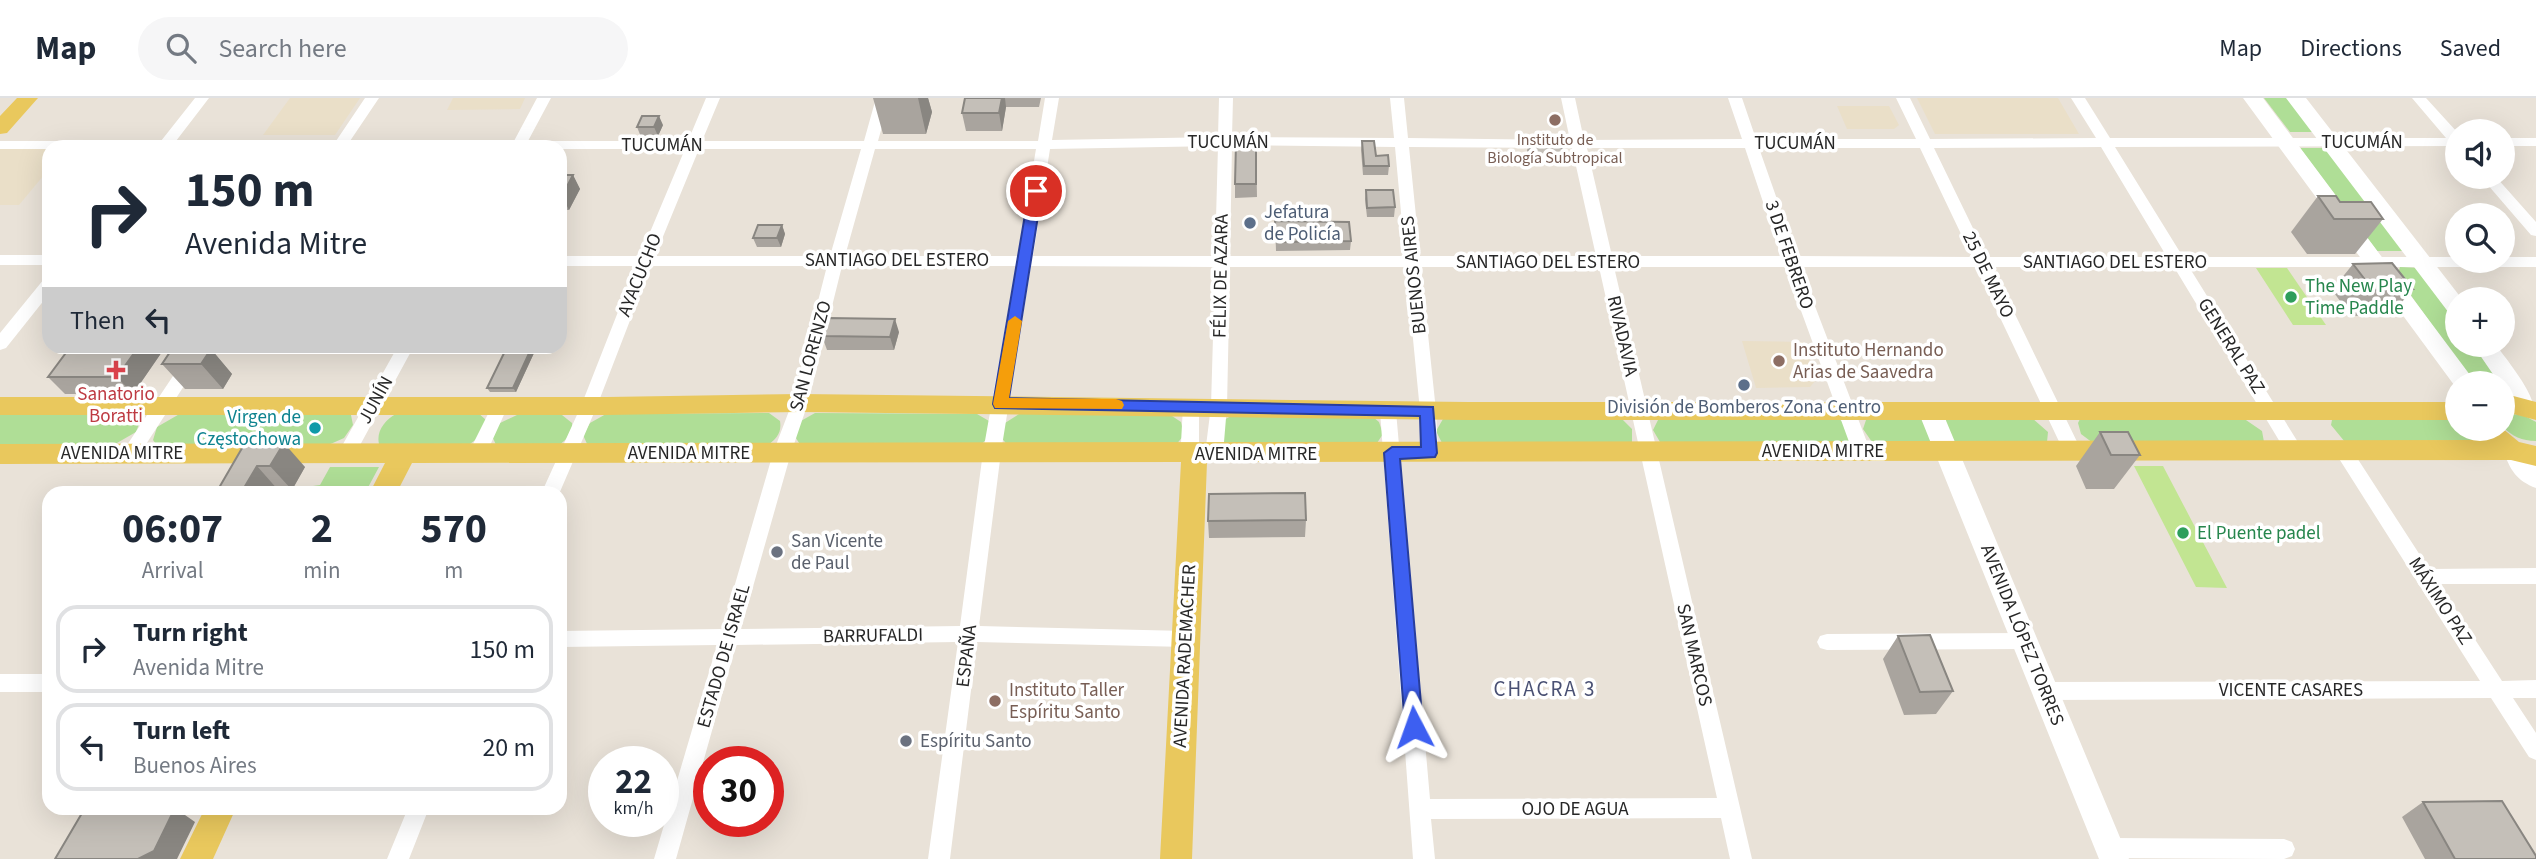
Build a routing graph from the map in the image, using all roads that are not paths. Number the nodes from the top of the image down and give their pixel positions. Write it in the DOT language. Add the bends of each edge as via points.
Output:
graph roads {
  1 [pos="28,98"];
  2 [pos="202,98"];
  3 [pos="372,98"];
  4 [pos="544,98"];
  5 [pos="713,98"];
  6 [pos="883,98"];
  7 [pos="1052,98"];
  8 [pos="1226,98"];
  9 [pos="1397,98"];
  10 [pos="1568,98"];
  11 [pos="1735,98"];
  12 [pos="1903,98"];
  13 [pos="2078,98"];
  14 [pos="2253,98"];
  15 [pos="2296,98"];
  16 [pos="2419,98"];
  17 [pos="0,128"];
  18 [pos="2445,128"];
  19 [pos="169,140"];
  20 [pos="343,140"];
  21 [pos="522,140"];
  22 [pos="1224,141"];
  23 [pos="1401,141"];
  24 [pos="2286,142"];
  25 [pos="2332,142"];
  26 [pos="2445,142"];
  27 [pos="2515,142"];
  28 [pos="2536,142"];
  29 [pos="1751,143"];
  30 [pos="1925,143"];
  31 [pos="2106,143"];
  32 [pos="1579,144"];
  33 [pos="0,145"];
  34 [pos="42,145"];
  35 [pos="693,145"];
  36 [pos="870,145"];
  37 [pos="1043,145"];
  38 [pos="567,146"];
  39 [pos="2499,189"];
  40 [pos="2536,231"];
  41 [pos="0,260"];
  42 [pos="42,260"];
  43 [pos="836,260"];
  44 [pos="1220,260"];
  45 [pos="1413,260"];
  46 [pos="567,261"];
  47 [pos="645,261"];
  48 [pos="1025,261"];
  49 [pos="2179,261"];
  50 [pos="1791,262"];
  51 [pos="2377,262"];
  52 [pos="2424,262"];
  53 [pos="2536,262"];
  54 [pos="1605,263"];
  55 [pos="1982,263"];
  56 [pos="2445,291"];
  57 [pos="42,293"];
  58 [pos="0,344"];
  59 [pos="197,354"];
  60 [pos="402,354"];
  61 [pos="2493,357"];
  62 [pos="2456,371"];
  63 [pos="800,403"];
  64 [pos="1001,404"];
  65 [pos="1191,405"];
  66 [pos="0,406"];
  67 [pos="161,406"];
  68 [pos="500,406"];
  69 [pos="589,406"];
  70 [pos="1219,406"];
  71 [pos="373,407"];
  72 [pos="2526,407"];
  73 [pos="1846,410"];
  74 [pos="1388,411"];
  75 [pos="1428,411"];
  76 [pos="1639,411"];
  77 [pos="1930,411"];
  78 [pos="2053,411"];
  79 [pos="2270,411"];
  80 [pos="2445,411"];
  81 [pos="2505,441"];
  82 [pos="1861,450"];
  83 [pos="1947,450"];
  84 [pos="478,452"];
  85 [pos="568,452"];
  86 [pos="992,452"];
  87 [pos="1647,452"];
  88 [pos="2073,452"];
  89 [pos="2295,452"];
  90 [pos="2344,452"];
  91 [pos="2521,452"];
  92 [pos="131,453"];
  93 [pos="347,453"];
  94 [pos="404,453"];
  95 [pos="782,453"];
  96 [pos="1392,453"];
  97 [pos="1429,453"];
  98 [pos="0,454"];
  99 [pos="1204,454"];
  100 [pos="2536,478"];
  101 [pos="386,486"];
  102 [pos="553,486"];
  103 [pos="2536,576"];
  104 [pos="2424,577"];
  105 [pos="970,634"];
  106 [pos="567,639"];
  107 [pos="729,639"];
  108 [pos="1186,639"];
  109 [pos="2025,641"];
  110 [pos="1827,642"];
  111 [pos="0,683"];
  112 [pos="42,683"];
  113 [pos="2536,689"];
  114 [pos="2497,690"];
  115 [pos="2045,691"];
  116 [pos="2536,751"];
  117 [pos="1729,808"];
  118 [pos="1420,810"];
  119 [pos="218,815"];
  120 [pos="416,815"];
  121 [pos="2284,849"];
  122 [pos="2112,854"];
  123 [pos="196,859"];
  124 [pos="398,859"];
  125 [pos="665,859"];
  126 [pos="939,859"];
  127 [pos="1176,859"];
  128 [pos="1424,859"];
  129 [pos="1741,859"];
  1 -- 17 [label="main road"];
  2 -- 19 [label="street"];
  3 -- 20 [label="street"];
  4 -- 21 [label="street"];
  5 -- 35 [label="street, AYACUCHO"];
  6 -- 36 [label="street, SAN LORENZO"];
  7 -- 37 [label="street, ESPAÑA"];
  8 -- 22 [label="street, FÉLIX DE AZARA"];
  9 -- 23 [label="street, BUENOS AIRES"];
  10 -- 32 [label="street, RIVADAVIA"];
  11 -- 29 [label="street, 3 DE FEBRERO"];
  12 -- 30 [label="street, 25 DE MAYO"];
  13 -- 31 [label="street, GENERAL PAZ"];
  14 -- 24 [label="main road"];
  15 -- 25 [label="main road"];
  16 -- 18 [label="street"];
  22 -- 23 [label="street, TUCUMÁN"];
  22 -- 37 [label="street, TUCUMÁN"];
  22 -- 44 [label="street, FÉLIX DE AZARA"];
  23 -- 32 [label="street, TUCUMÁN"];
  23 -- 45 [label="street, BUENOS AIRES"];
  24 -- 25 [label="street, TUCUMÁN"];
  24 -- 31 [label="street, TUCUMÁN"];
  24 -- 51 [label="main road"];
  25 -- 26 [label="street, TUCUMÁN"];
  25 -- 52 [label="main road"];
  27 -- 28 [label="street"];
  29 -- 30 [label="street, TUCUMÁN"];
  29 -- 32 [label="street, TUCUMÁN"];
  29 -- 50 [label="street, 3 DE FEBRERO"];
  30 -- 31 [label="street, TUCUMÁN"];
  30 -- 55 [label="street, 25 DE MAYO"];
  31 -- 49 [label="street, GENERAL PAZ"];
  32 -- 54 [label="street, RIVADAVIA"];
  33 -- 34 [label="street, TUCUMÁN"];
  35 -- 36 [label="street, TUCUMÁN"];
  35 -- 38 [label="street, TUCUMÁN"];
  35 -- 47 [label="street, AYACUCHO"];
  36 -- 37 [label="street, TUCUMÁN"];
  36 -- 43 [label="street, SAN LORENZO"];
  37 -- 48 [label="street, ESPAÑA"];
  39 -- 40 [label="street"];
  41 -- 42 [label="street"];
  43 -- 47 [label="street, SANTIAGO DEL ESTERO"];
  43 -- 48 [label="street, SANTIAGO DEL ESTERO"];
  43 -- 63 [label="street, SAN LORENZO"];
  44 -- 45 [label="street, SANTIAGO DEL ESTERO"];
  44 -- 48 [label="street, SANTIAGO DEL ESTERO"];
  44 -- 70 [label="street, FÉLIX DE AZARA"];
  45 -- 54 [label="street, SANTIAGO DEL ESTERO"];
  45 -- 75 [label="street, BUENOS AIRES"];
  46 -- 47 [label="street, SANTIAGO DEL ESTERO"];
  47 -- 69 [label="street, AYACUCHO"];
  48 -- 64 [label="street, ESPAÑA"];
  49 -- 51 [label="street, SANTIAGO DEL ESTERO"];
  49 -- 55 [label="street, SANTIAGO DEL ESTERO"];
  49 -- 79 [label="street, GENERAL PAZ"];
  50 -- 54 [label="street, SANTIAGO DEL ESTERO"];
  50 -- 55 [label="street, SANTIAGO DEL ESTERO"];
  50 -- 73 [label="street, 3 DE FEBRERO"];
  51 -- 52 [label="street, SANTIAGO DEL ESTERO"];
  51 -- 62 [label="main road"];
  52 -- 53 [label="street, SANTIAGO DEL ESTERO"];
  52 -- 56 [label="main road"];
  54 -- 76 [label="street, RIVADAVIA"];
  55 -- 78 [label="street, 25 DE MAYO"];
  57 -- 58 [label="street"];
  59 -- 67 [label="street"];
  60 -- 71 [label="street, JUNÍN"];
  61 -- 72 [label="main road"];
  63 -- 64 [label="main road"];
  63 -- 69 [label="main road"];
  63 -- 95 [label="street, SAN LORENZO"];
  64 -- 65 [label="main road"];
  64 -- 86 [label="street, ESPAÑA"];
  65 -- 70 [label="main road"];
  65 -- 99 [label="street" via="1190,443"];
  66 -- 67 [label="main road"];
  67 -- 71 [label="main road"];
  67 -- 92 [label="street"];
  68 -- 69 [label="main road"];
  68 -- 71 [label="main road"];
  68 -- 84 [label="street"];
  69 -- 85 [label="street, AYACUCHO"];
  70 -- 74 [label="main road"];
  70 -- 99 [label="street, FÉLIX DE AZARA"];
  71 -- 93 [label="street, JUNÍN"];
  73 -- 76 [label="main road"];
  73 -- 77 [label="main road"];
  73 -- 82 [label="street, 3 DE FEBRERO"];
  74 -- 75 [label="main road"];
  74 -- 96 [label="street"];
  75 -- 76 [label="main road"];
  75 -- 97 [label="street, BUENOS AIRES"];
  76 -- 87 [label="street, RIVADAVIA"];
  77 -- 78 [label="main road"];
  77 -- 83 [label="main road, AVENIDA LÓPEZ TORRES"];
  78 -- 79 [label="main road"];
  78 -- 88 [label="street, 25 DE MAYO"];
  79 -- 80 [label="main road"];
  79 -- 89 [label="street, GENERAL PAZ"];
  81 -- 91 [label="main road"];
  82 -- 83 [label="main road, AVENIDA MITRE"];
  82 -- 87 [label="main road, AVENIDA MITRE"];
  83 -- 88 [label="main road, AVENIDA MITRE"];
  83 -- 109 [label="main road, AVENIDA LÓPEZ TORRES"];
  84 -- 85 [label="main road, AVENIDA MITRE"];
  84 -- 94 [label="main road, AVENIDA MITRE"];
  85 -- 95 [label="main road, AVENIDA MITRE"];
  85 -- 102 [label="street, AYACUCHO"];
  86 -- 95 [label="main road, AVENIDA MITRE"];
  86 -- 99 [label="main road, AVENIDA MITRE"];
  86 -- 105 [label="street, ESPAÑA"];
  87 -- 97 [label="main road, AVENIDA MITRE"];
  87 -- 117 [label="street, SAN MARCOS"];
  88 -- 89 [label="main road, AVENIDA MITRE"];
  89 -- 90 [label="main road, AVENIDA MITRE"];
  90 -- 91 [label="main road, AVENIDA MITRE"];
  90 -- 104 [label="street, MÁXIMO PAZ"];
  91 -- 100 [label="main road" via="2521,467"];
  92 -- 93 [label="main road, AVENIDA MITRE"];
  92 -- 98 [label="main road, AVENIDA MITRE"];
  93 -- 94 [label="main road, AVENIDA MITRE"];
  94 -- 101 [label="main road"];
  95 -- 107 [label="street, ESTADO DE ISRAEL"];
  96 -- 97 [label="main road, AVENIDA MITRE"];
  96 -- 99 [label="main road, AVENIDA MITRE"];
  96 -- 118 [label="street"];
  99 -- 108 [label="main road, AVENIDA RADEMACHER"];
  103 -- 104 [label="street"];
  104 -- 114 [label="street, MÁXIMO PAZ"];
  105 -- 107 [label="street, BARRUFALDI"];
  105 -- 108 [label="street, BARRUFALDI"];
  105 -- 126 [label="street, ESPAÑA"];
  106 -- 107 [label="street, BARRUFALDI"];
  107 -- 125 [label="street, ESTADO DE ISRAEL"];
  108 -- 127 [label="main road, AVENIDA RADEMACHER"];
  109 -- 110 [label="street"];
  109 -- 115 [label="main road, AVENIDA LÓPEZ TORRES"];
  111 -- 112 [label="street"];
  113 -- 114 [label="street, VICENTE CASARES"];
  114 -- 115 [label="street, VICENTE CASARES"];
  114 -- 116 [label="street, MÁXIMO PAZ"];
  115 -- 122 [label="main road, AVENIDA LÓPEZ TORRES"];
  117 -- 118 [label="street, OJO DE AGUA"];
  117 -- 129 [label="street, SAN MARCOS"];
  118 -- 128 [label="street"];
  119 -- 123 [label="main road"];
  120 -- 124 [label="street"];
  121 -- 122 [label="street"];
}
